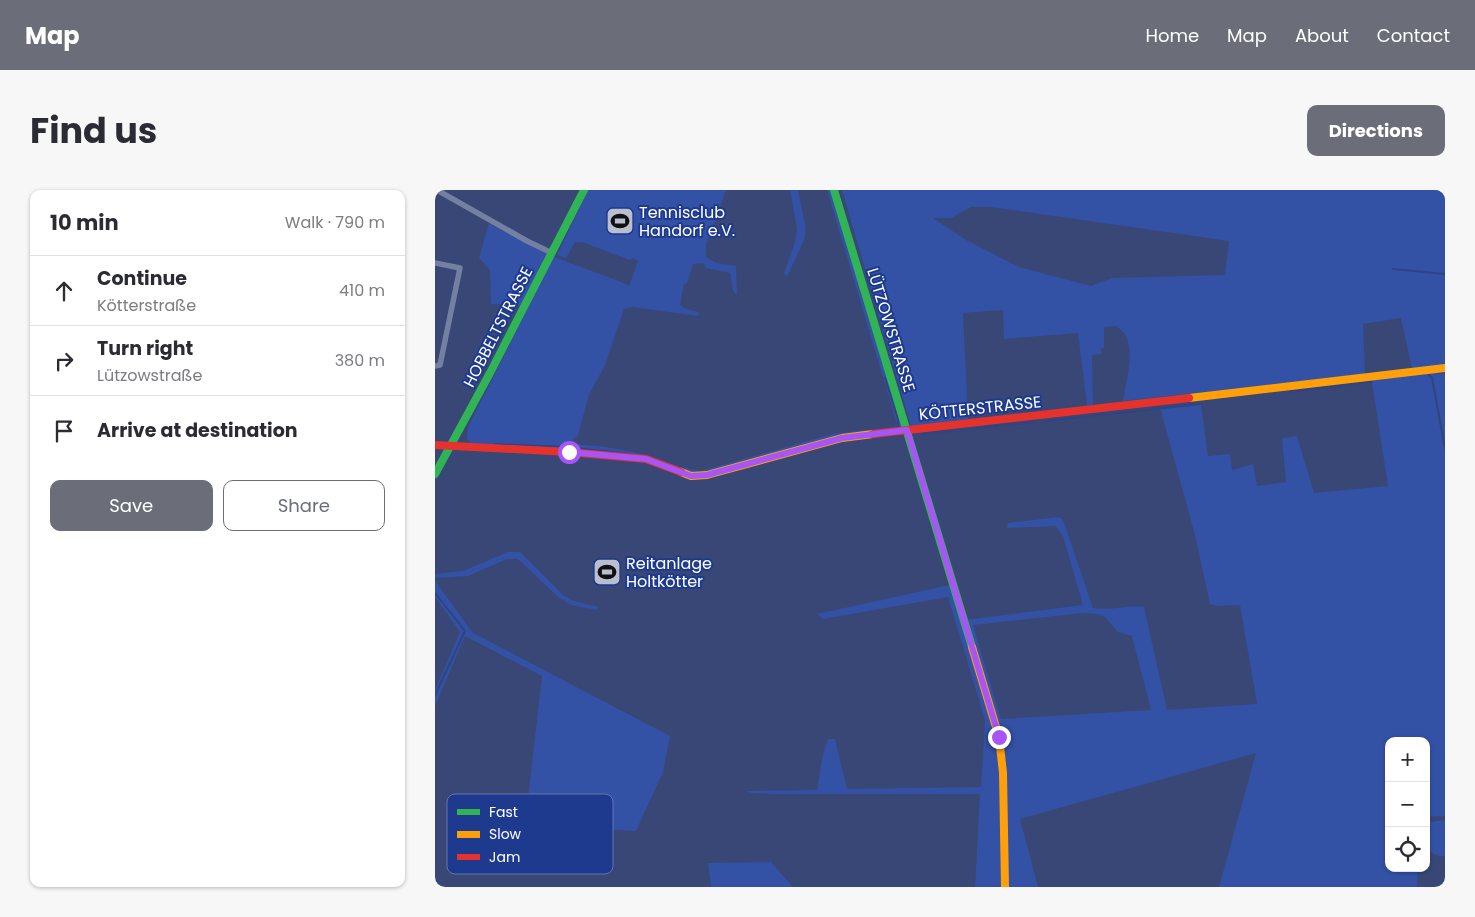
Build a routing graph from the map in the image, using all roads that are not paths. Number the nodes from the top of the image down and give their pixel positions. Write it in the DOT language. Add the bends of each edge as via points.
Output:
graph roads {
  1 [pos="437,190"];
  2 [pos="584,190"];
  3 [pos="835,190"];
  4 [pos="552,253"];
  5 [pos="435,263"];
  6 [pos="435,366"];
  7 [pos="1445,368"];
  8 [pos="907,430"];
  9 [pos="435,445"];
  10 [pos="451,446"];
  11 [pos="435,474"];
  12 [pos="1005,887"];
  1 -- 4 [label="street"];
  2 -- 4 [label="street, HOBBELTSTRASSE"];
  3 -- 8 [label="street, LÜTZOWSTRASSE"];
  4 -- 10 [label="street, HOBBELTSTRASSE"];
  5 -- 6 [label="street" via="460,268 440,365"];
  7 -- 8 [label="street, KÖTTERSTRASSE"];
  8 -- 10 [label="street, KÖTTERSTRASSE" via="842,438 707,475 691,476 646,459"];
  8 -- 12 [label="street, LÜTZOWSTRASSE" via="999,737 1003,773"];
  9 -- 10 [label="street, KÖTTERSTRASSE"];
  10 -- 11 [label="street, HOBBELTSTRASSE"];
}
